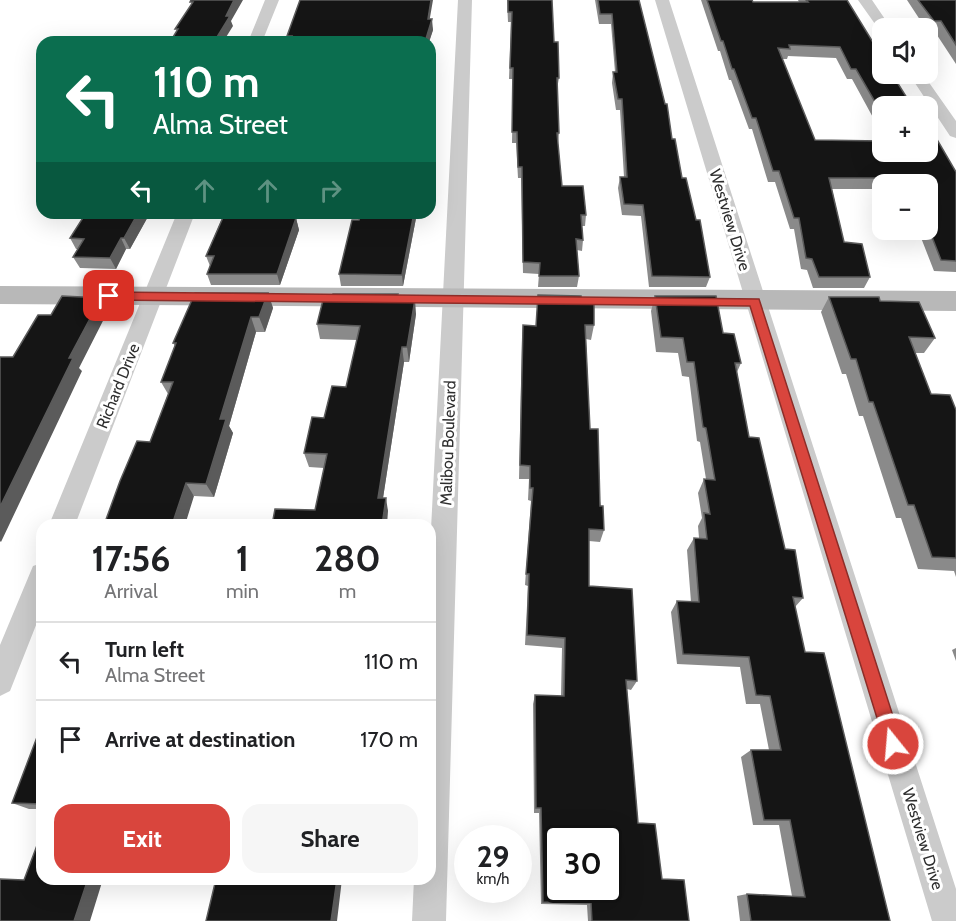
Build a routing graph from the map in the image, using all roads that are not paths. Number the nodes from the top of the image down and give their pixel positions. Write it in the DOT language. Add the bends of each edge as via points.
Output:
graph roads {
  1 [pos="272,0"];
  2 [pos="465,0"];
  3 [pos="662,0"];
  4 [pos="865,0"];
  5 [pos="878,18"];
  6 [pos="257,36"];
  7 [pos="922,84"];
  8 [pos="956,133"];
  9 [pos="184,219"];
  10 [pos="0,295"];
  11 [pos="153,297"];
  12 [pos="453,299"];
  13 [pos="956,301"];
  14 [pos="754,302"];
  15 [pos="64,519"];
  16 [pos="36,590"];
  17 [pos="0,681"];
  18 [pos="436,740"];
  19 [pos="430,885"];
  20 [pos="429,921"];
  21 [pos="949,921"];
  1 -- 6 [label="street"];
  2 -- 12 [label="street, Malibou Boulevard"];
  3 -- 14 [label="street, Westview Drive"];
  4 -- 5 [label="street"];
  7 -- 8 [label="street"];
  9 -- 11 [label="street, Richard Drive"];
  10 -- 11 [label="street"];
  11 -- 12 [label="street"];
  11 -- 15 [label="street, Richard Drive"];
  12 -- 14 [label="street"];
  12 -- 18 [label="street, Malibou Boulevard"];
  13 -- 14 [label="street"];
  14 -- 21 [label="street, Westview Drive"];
  16 -- 17 [label="street"];
  19 -- 20 [label="street, Malibou Boulevard"];
}
